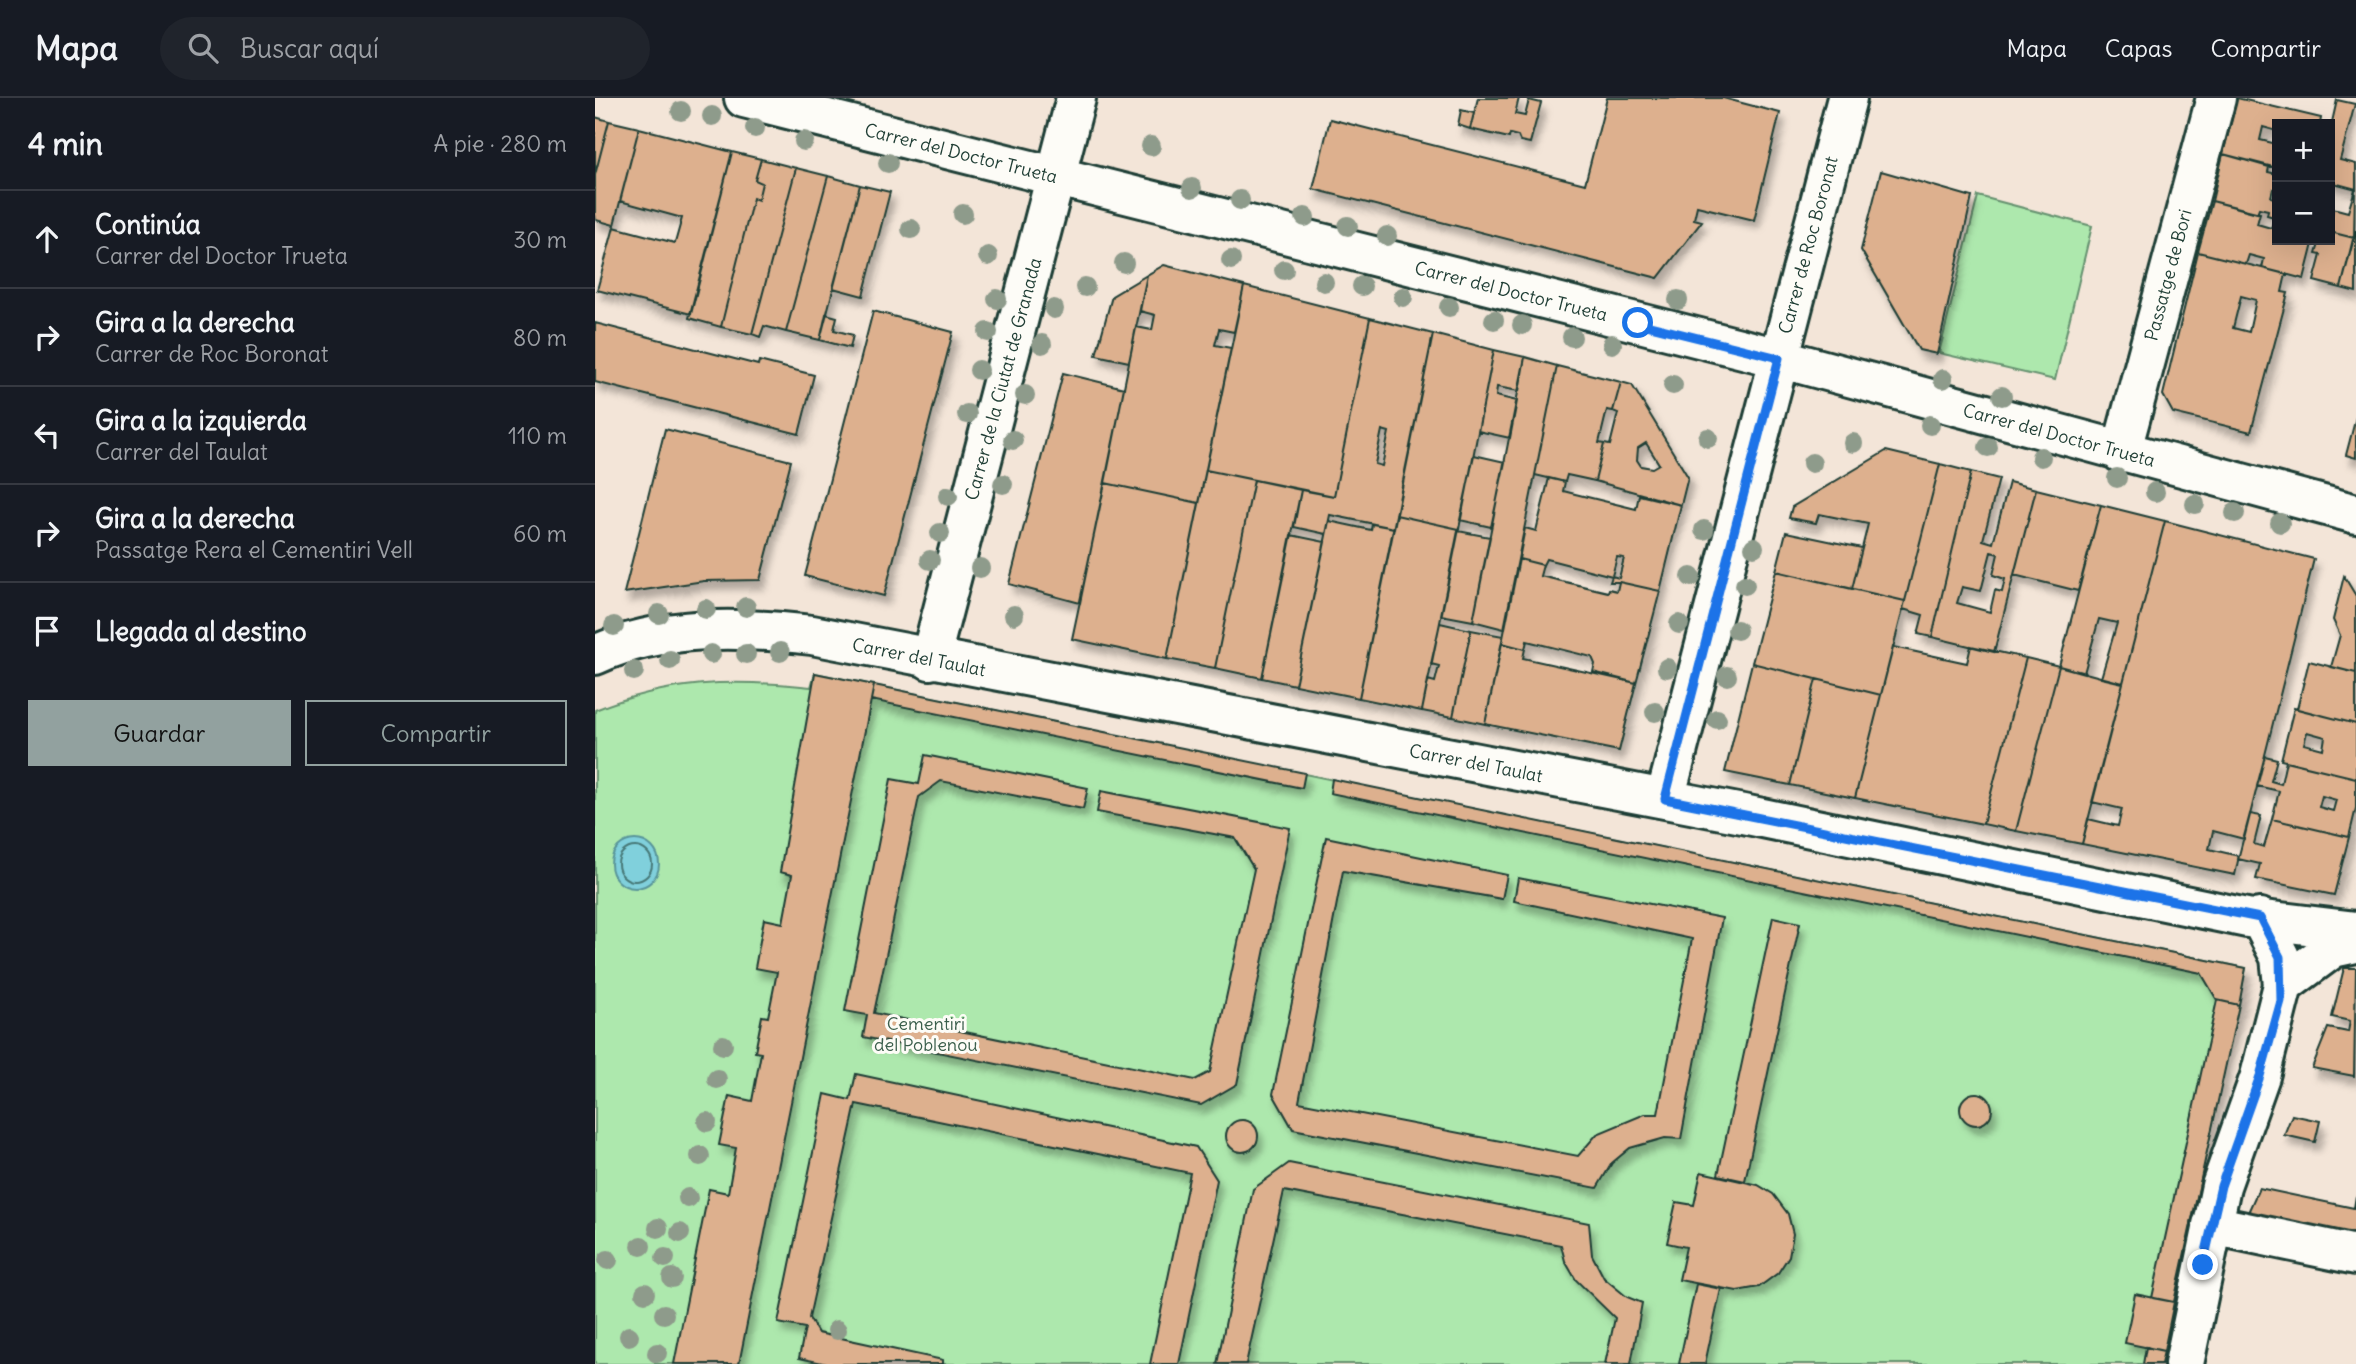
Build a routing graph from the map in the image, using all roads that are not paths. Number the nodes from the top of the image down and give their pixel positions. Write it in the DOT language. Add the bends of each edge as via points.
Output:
graph roads {
  1 [pos="744,98"];
  2 [pos="1076,98"];
  3 [pos="1847,98"];
  4 [pos="2215,98"];
  5 [pos="1056,177"];
  6 [pos="1779,358"];
  7 [pos="2121,453"];
  8 [pos="2356,514"];
  9 [pos="595,654"];
  10 [pos="929,660"];
  11 [pos="1665,799"];
  12 [pos="2260,918"];
  13 [pos="2356,931"];
  14 [pos="2356,943"];
  15 [pos="2283,985"];
  16 [pos="2212,1225"];
  17 [pos="2356,1255"];
  18 [pos="2184,1364"];
  1 -- 5 [label="street, Carrer del Doctor Trueta"];
  2 -- 5 [label="street, Carrer de la Ciutat de Granada"];
  3 -- 6 [label="street, Carrer de Roc Boronat"];
  4 -- 7 [label="street, Passatge de Bori"];
  5 -- 6 [label="street, Carrer del Doctor Trueta"];
  5 -- 10 [label="street, Carrer de la Ciutat de Granada"];
  6 -- 7 [label="street, Carrer del Doctor Trueta"];
  6 -- 11 [label="street, Carrer de Roc Boronat"];
  7 -- 8 [label="street, Carrer del Doctor Trueta"];
  9 -- 10 [label="street, Carrer del Taulat" via="660,637 748,628 812,635"];
  10 -- 11 [label="street, Carrer del Taulat"];
  11 -- 12 [label="street, Carrer del Taulat"];
  12 -- 13 [label="street, Carrer del Taulat"];
  12 -- 15 [label="street" via="2280,957"];
  14 -- 15 [label="street" via="2333,948"];
  15 -- 16 [label="street" via="2260,1076"];
  16 -- 17 [label="street"];
  16 -- 18 [label="street"];
}
